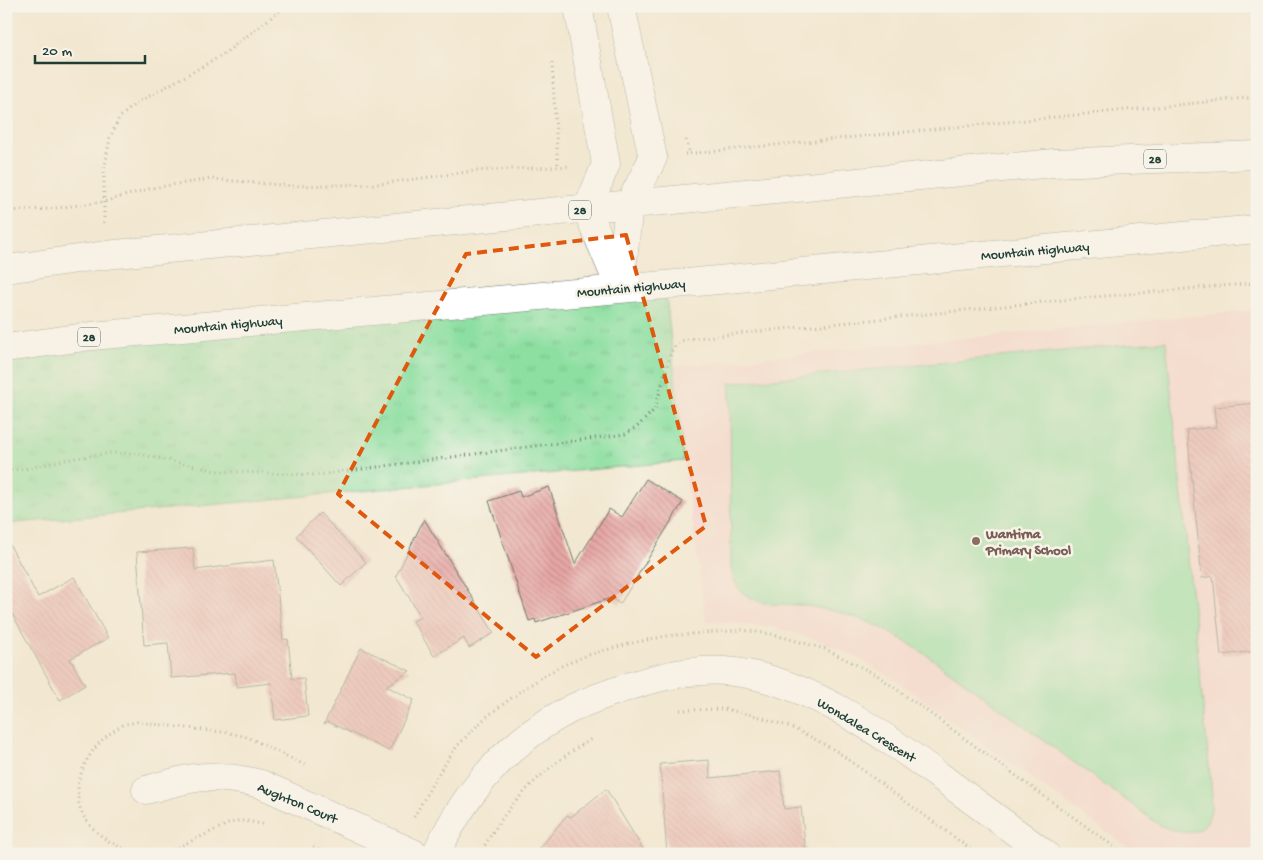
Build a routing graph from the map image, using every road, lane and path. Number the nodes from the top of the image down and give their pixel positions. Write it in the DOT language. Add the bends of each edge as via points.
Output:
graph roads {
  1 [pos="286,6"];
  2 [pos="578,6"];
  3 [pos="621,6"];
  4 [pos="552,54"];
  5 [pos="1257,155"];
  6 [pos="558,167"];
  7 [pos="629,205"];
  8 [pos="587,210"];
  9 [pos="1257,229"];
  10 [pos="106,255"];
  11 [pos="6,269"];
  12 [pos="1257,283"];
  13 [pos="620,288"];
  14 [pos="6,348"];
  15 [pos="6,470"];
  16 [pos="673,711"];
  17 [pos="600,734"];
  18 [pos="146,790"];
  19 [pos="270,826"];
  20 [pos="311,846"];
  21 [pos="159,854"];
  22 [pos="327,854"];
  23 [pos="415,854"];
  24 [pos="436,854"];
  25 [pos="480,854"];
  26 [pos="977,854"];
  27 [pos="1045,854"];
  1 -- 10 [label="path" via="220,56 135,104 119,118 110,138 104,171"];
  2 -- 8 [label="main road" via="606,164"];
  3 -- 7 [label="main road" via="653,158"];
  4 -- 6 [label="path"];
  5 -- 7 [label="main road, 28" via="1054,163"];
  7 -- 8 [label="main road, 28"];
  7 -- 13 [label="main road"];
  8 -- 10 [label="main road, 28"];
  8 -- 13 [label="main road"];
  9 -- 13 [label="main road, Mountain Highway / 28"];
  10 -- 11 [label="main road, 28"];
  12 -- 15 [label="path" via="686,339 674,346 655,409 625,434 317,475 216,471 136,453 110,453"];
  13 -- 14 [label="main road, Mountain Highway / 28" via="92,336"];
  16 -- 26 [label="path" via="724,708 790,727 838,752"];
  17 -- 25 [label="path" via="550,767 528,786 502,817"];
  18 -- 23 [label="main road, Aughton Court" via="194,778 239,779 261,784"];
  19 -- 21 [label="path" via="238,821"];
  20 -- 22 [label="path"];
  24 -- 27 [label="main road, Wondalea Crescent" via="448,829 484,777 542,725 574,706 641,683 693,672 724,671 770,680 828,703 899,746"];
}
